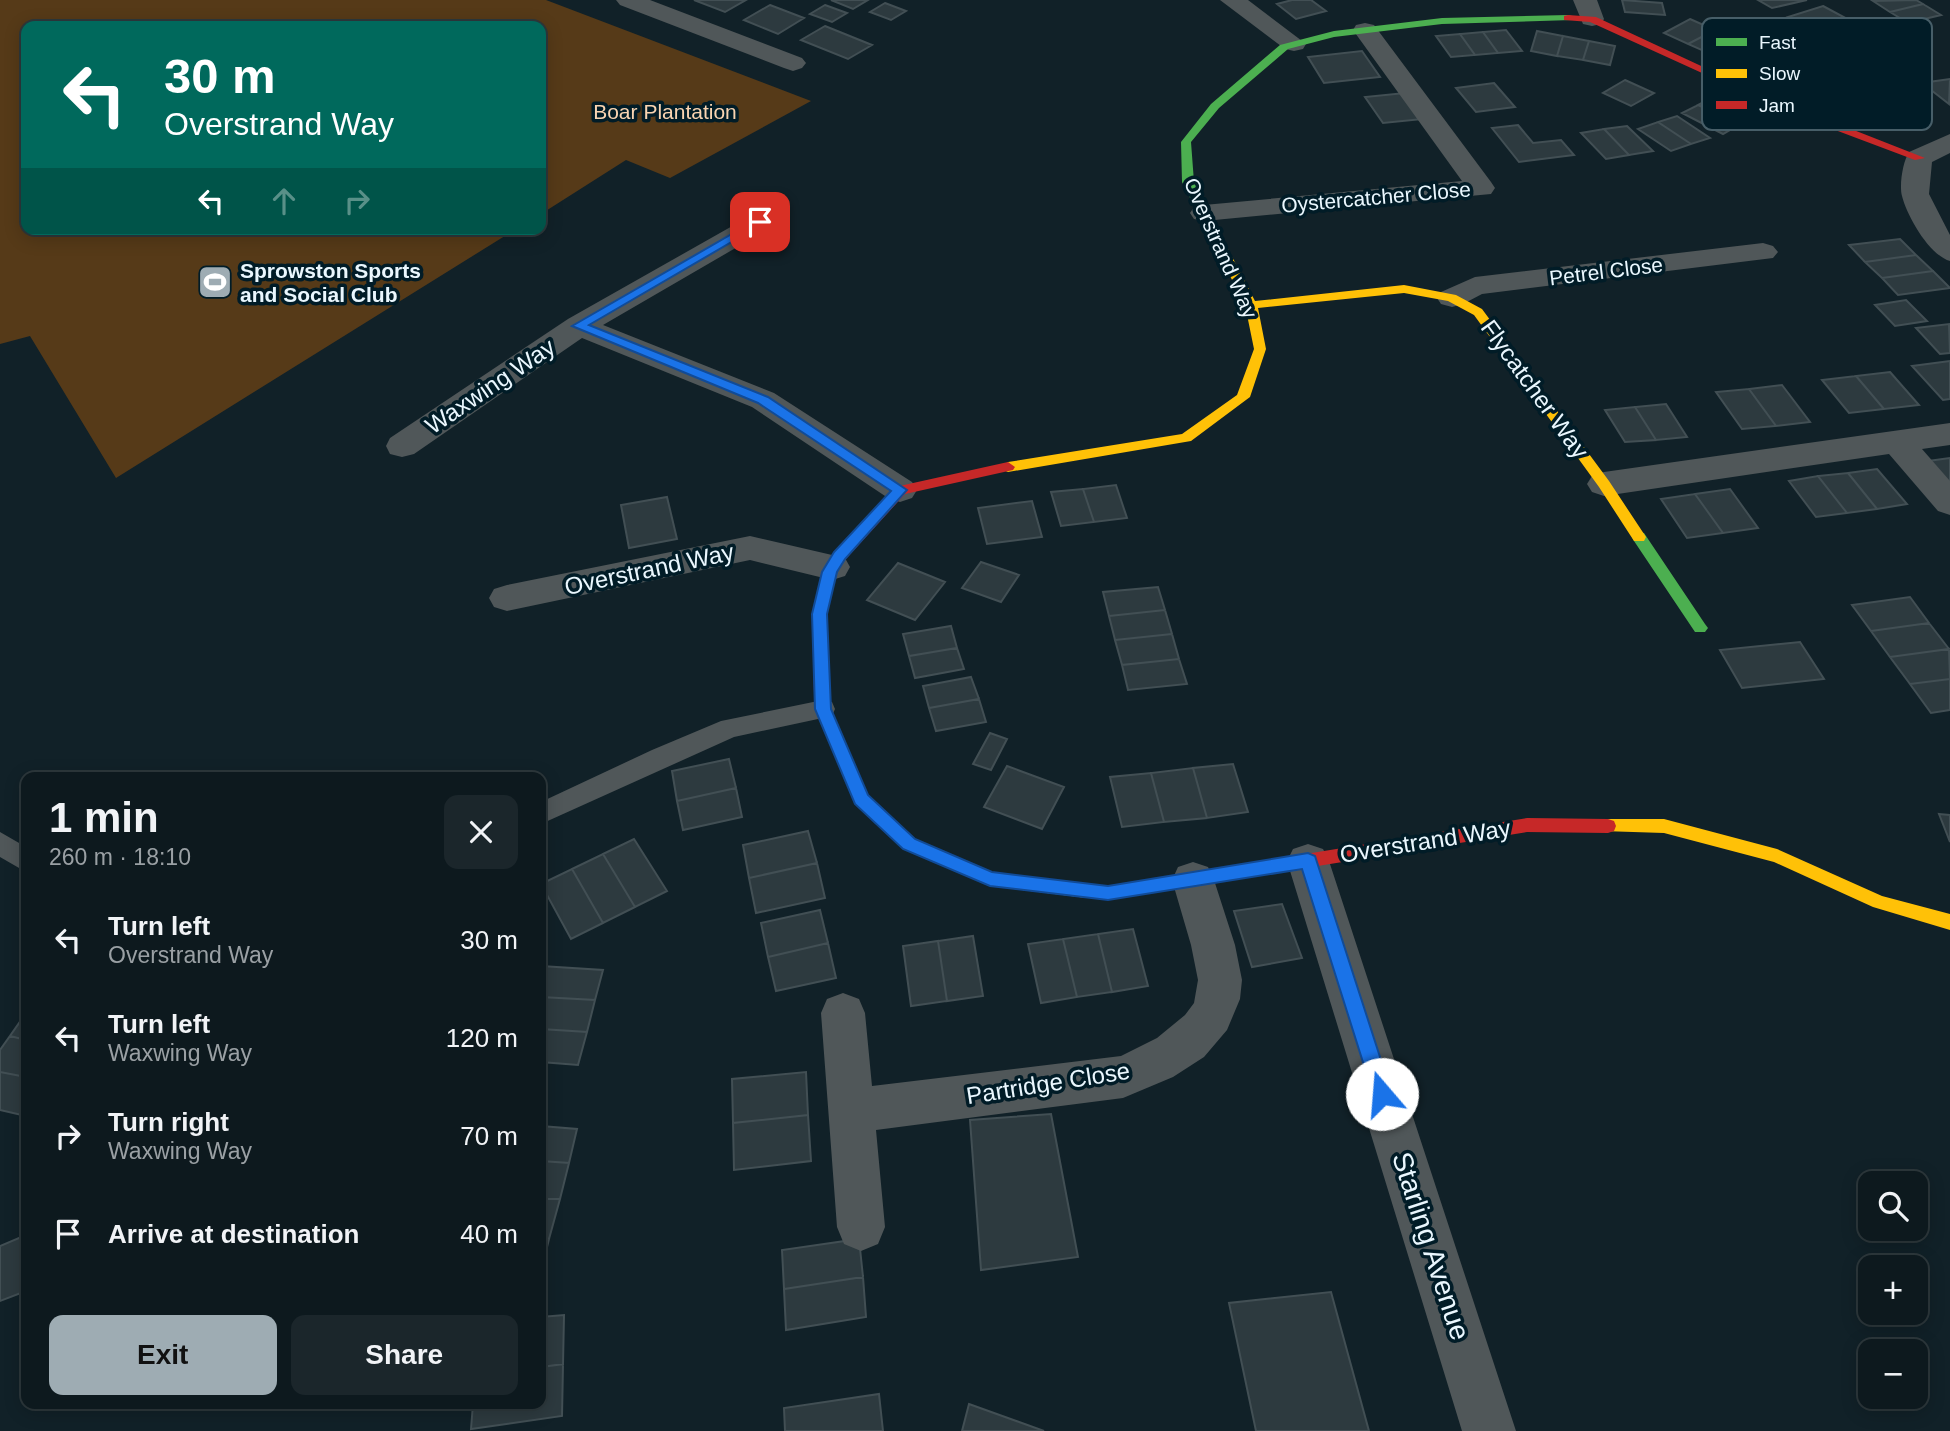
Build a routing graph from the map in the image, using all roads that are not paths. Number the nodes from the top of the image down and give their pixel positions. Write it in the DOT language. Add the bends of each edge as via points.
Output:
graph roads {
  1 [pos="628,0"];
  2 [pos="1232,0"];
  3 [pos="1589,9"];
  4 [pos="1366,30"];
  5 [pos="1294,44"];
  6 [pos="793,63"];
  7 [pos="1702,68"];
  8 [pos="1838,130"];
  9 [pos="1950,142"];
  10 [pos="1919,158"];
  11 [pos="1204,213"];
  12 [pos="760,222"];
  13 [pos="1763,252"];
  14 [pos="1950,252"];
  15 [pos="1452,298"];
  16 [pos="1251,305"];
  17 [pos="579,326"];
  18 [pos="1950,434"];
  19 [pos="1897,442"];
  20 [pos="402,446"];
  21 [pos="1604,484"];
  22 [pos="900,490"];
  23 [pos="1950,503"];
  24 [pos="832,567"];
  25 [pos="506,598"];
  26 [pos="1700,628"];
  27 [pos="823,709"];
  28 [pos="546,812"];
  29 [pos="0,843"];
  30 [pos="21,858"];
  31 [pos="1308,861"];
  32 [pos="1193,880"];
  33 [pos="1950,922"];
  34 [pos="843,1013"];
  35 [pos="851,1111"];
  36 [pos="861,1227"];
  37 [pos="1489,1431"];
  1 -- 6 [label="street"];
  2 -- 5 [label="street"];
  3 -- 4 [label="street, Overstrand Way"];
  3 -- 7 [label="street, Overstrand Way"];
  4 -- 5 [label="street, Overstrand Way"];
  4 -- 11 [label="street, Oystercatcher Close" via="1481,188"];
  5 -- 11 [label="street, Overstrand Way" via="1284,47 1215,106 1186,142 1188,182"];
  8 -- 10 [label="street, Overstrand Way"];
  9 -- 10 [label="street"];
  10 -- 14 [label="street" via="1915,194 1937,239"];
  11 -- 16 [label="street, Overstrand Way"];
  12 -- 17 [label="street, Waxwing Way"];
  13 -- 15 [label="street, Petrel Close" via="1475,286"];
  15 -- 16 [label="street, Flycatcher Way" via="1404,289"];
  15 -- 21 [label="street, Flycatcher Way" via="1478,312"];
  16 -- 22 [label="street, Overstrand Way" via="1260,349 1243,397 1186,438"];
  17 -- 20 [label="street, Waxwing Way"];
  17 -- 22 [label="street, Waxwing Way" via="763,400"];
  18 -- 19 [label="street, Flycatcher Way"];
  19 -- 21 [label="street, Flycatcher Way"];
  19 -- 23 [label="street"];
  21 -- 26 [label="street, Flycatcher Way"];
  22 -- 24 [label="street, Overstrand Way"];
  24 -- 25 [label="street, Overstrand Way" via="750,548"];
  24 -- 27 [label="street, Overstrand Way" via="819,614"];
  27 -- 28 [label="lane" via="730,728"];
  27 -- 32 [label="street, Overstrand Way" via="861,799 909,844 990,879 1108,893"];
  29 -- 30 [label="lane"];
  31 -- 32 [label="street, Overstrand Way"];
  31 -- 33 [label="street, Overstrand Way" via="1527,825 1664,826 1777,856 1879,902"];
  31 -- 37 [label="street, Starling Avenue"];
  32 -- 35 [label="street, Partridge Close" via="1221,977 1209,1019 1180,1049 1123,1077"];
  34 -- 35 [label="street"];
  35 -- 36 [label="street"];
}
